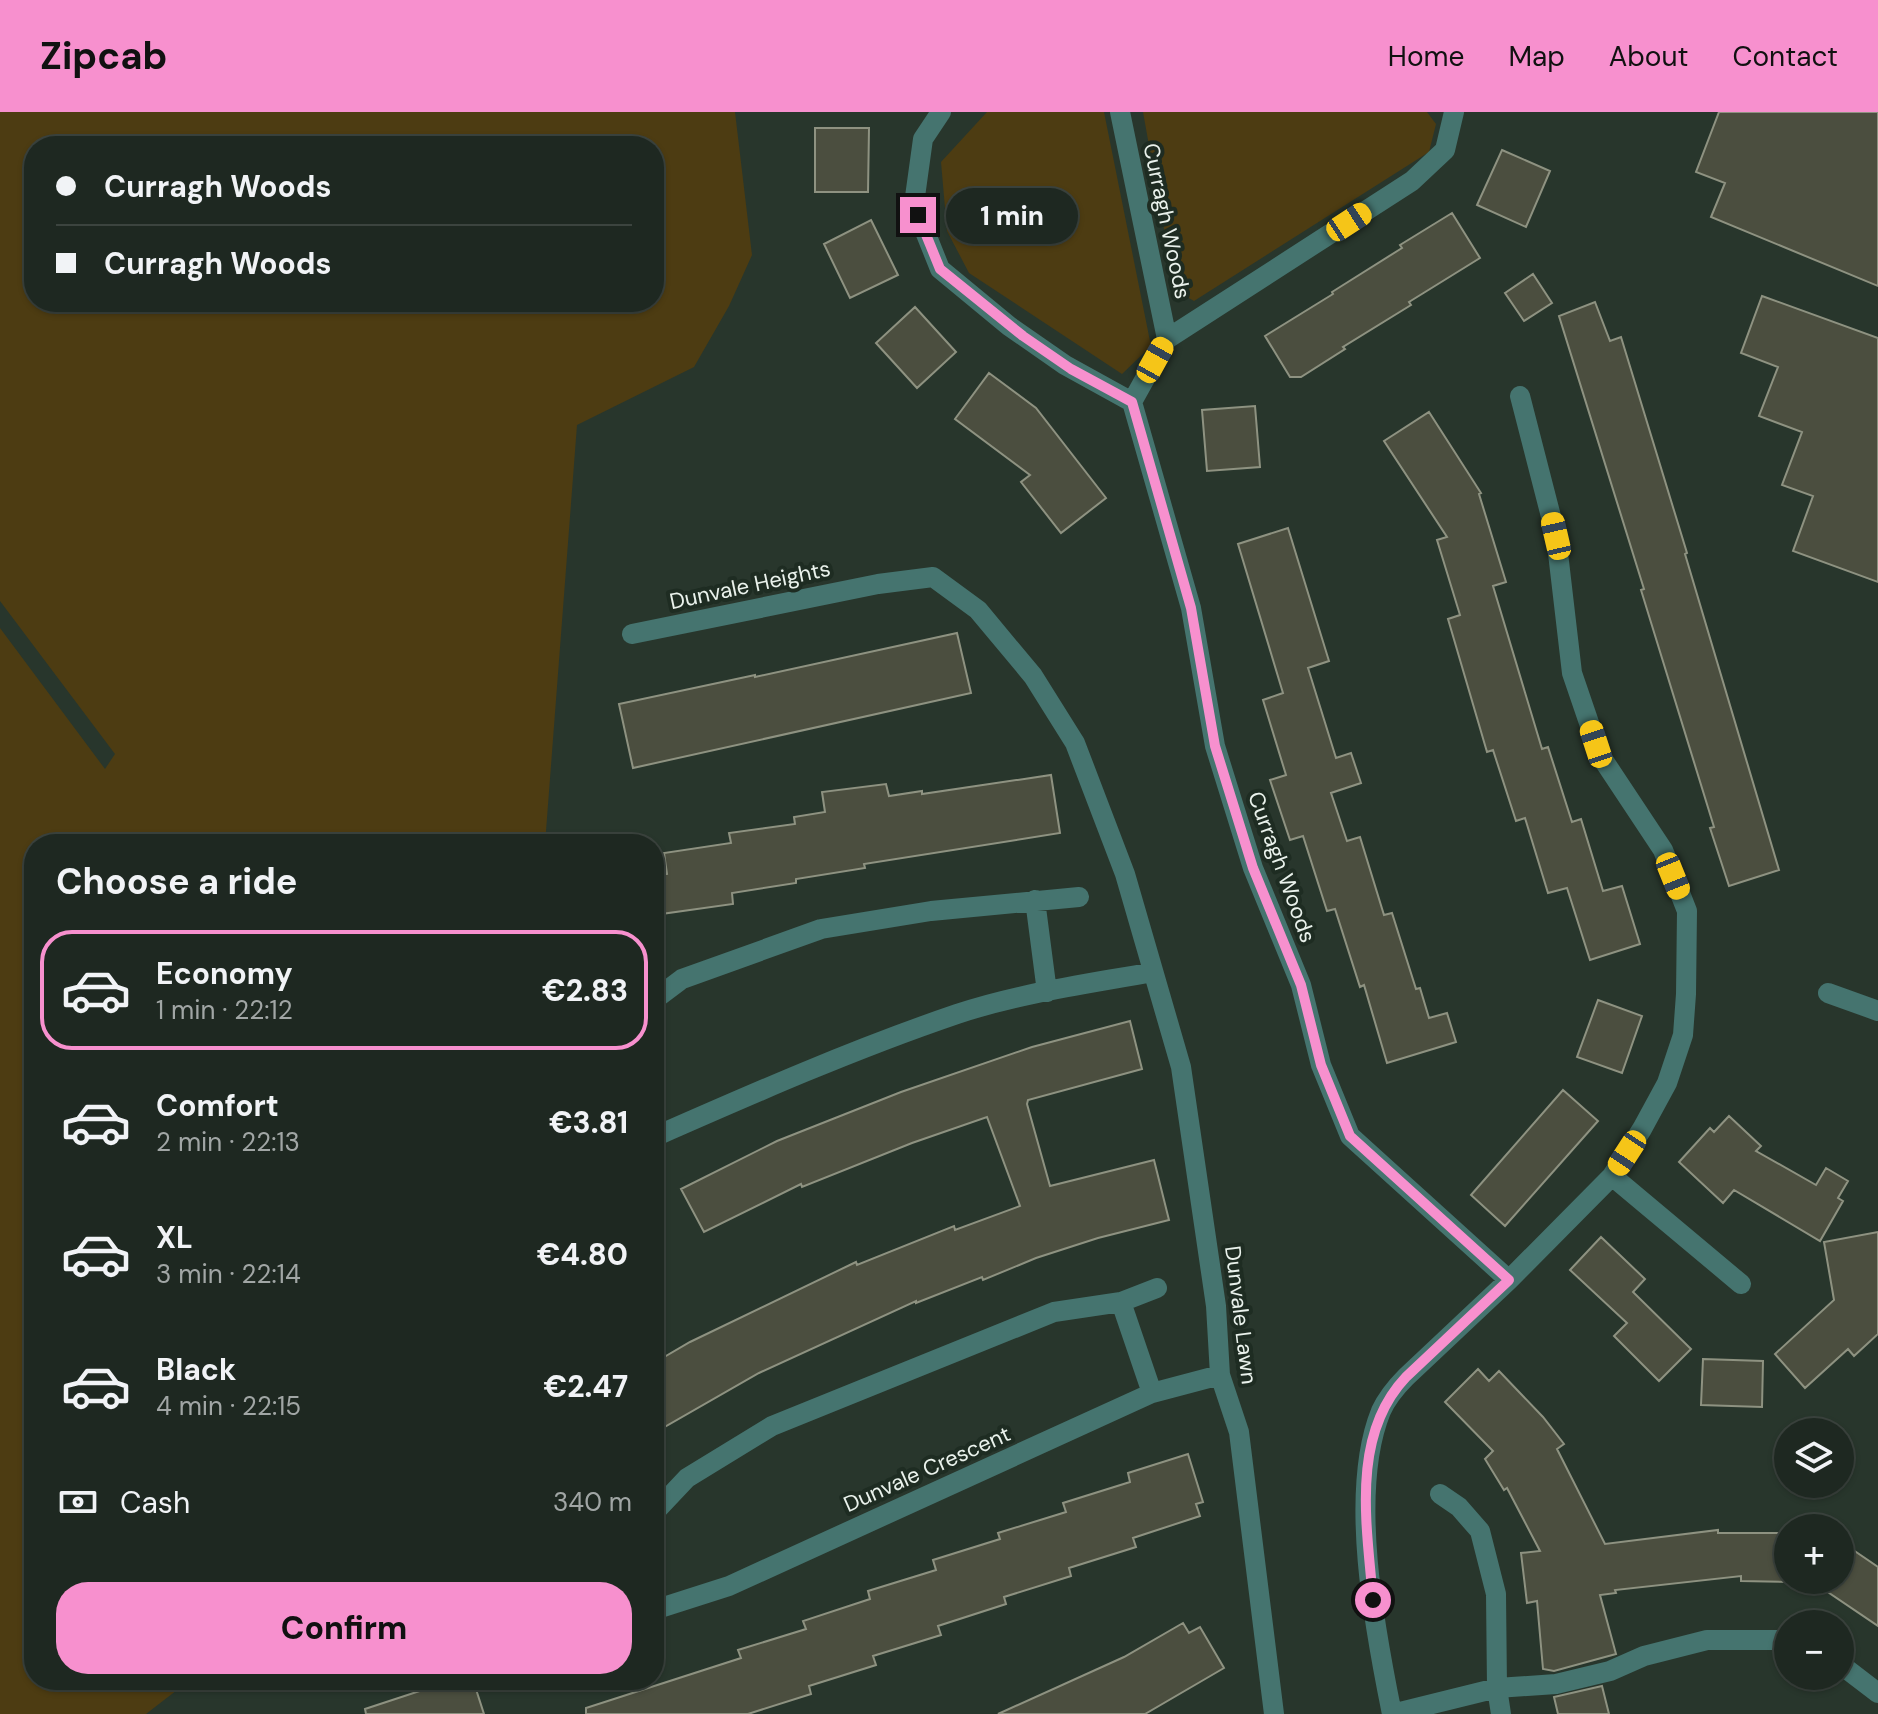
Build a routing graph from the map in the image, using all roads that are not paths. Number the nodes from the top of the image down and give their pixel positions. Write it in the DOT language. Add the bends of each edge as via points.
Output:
graph roads {
  1 [pos="941,112"];
  2 [pos="1120,112"];
  3 [pos="1454,112"];
  4 [pos="1167,339"];
  5 [pos="1520,396"];
  6 [pos="1132,402"];
  7 [pos="878,584"];
  8 [pos="632,634"];
  9 [pos="1079,897"];
  10 [pos="1035,900"];
  11 [pos="1153,972"];
  12 [pos="664,992"];
  13 [pos="1047,992"];
  14 [pos="1828,993"];
  15 [pos="1878,1011"];
  16 [pos="664,1133"];
  17 [pos="1612,1176"];
  18 [pos="1509,1280"];
  19 [pos="1741,1284"];
  20 [pos="1157,1288"];
  21 [pos="1121,1302"];
  22 [pos="1220,1375"];
  23 [pos="1152,1393"];
  24 [pos="1440,1494"];
  25 [pos="664,1502"];
  26 [pos="664,1607"];
  27 [pos="1774,1640"];
  28 [pos="1854,1675"];
  29 [pos="1497,1688"];
  30 [pos="1878,1693"];
  31 [pos="1274,1714"];
  32 [pos="1501,1714"];
  1 -- 6 [label="street" via="923,139 914,204 940,269 1055,358"];
  2 -- 4 [label="street, Curragh Woods"];
  3 -- 4 [label="street, Curragh Woods" via="1445,150 1412,181"];
  4 -- 6 [label="street, Curragh Woods"];
  5 -- 17 [label="street" via="1556,536 1572,673 1600,755 1663,850 1687,911 1683,1035 1667,1083"];
  6 -- 18 [label="street, Curragh Woods" via="1191,608 1215,746 1253,868 1301,985 1321,1065 1350,1136"];
  7 -- 8 [label="street, Dunvale Heights"];
  7 -- 11 [label="street, Dunvale Lawn" via="933,577 978,610 1033,676 1075,743 1102,808"];
  9 -- 10 [label="street"];
  10 -- 12 [label="street" via="821,929 682,979"];
  10 -- 13 [label="street"];
  11 -- 13 [label="street"];
  11 -- 22 [label="street, Dunvale Lawn" via="1181,1067 1216,1306"];
  13 -- 16 [label="street" via="932,1023 805,1070"];
  14 -- 15 [label="street"];
  17 -- 18 [label="street"];
  17 -- 19 [label="street"];
  18 -- 29 [label="street" via="1392,1392 1381,1412 1364,1491 1375,1627 1392,1714"];
  20 -- 21 [label="street"];
  21 -- 23 [label="street"];
  21 -- 25 [label="street" via="1054,1312 772,1426 687,1478"];
  22 -- 23 [label="street, Dunvale Crescent"];
  22 -- 31 [label="street, Dunvale Lawn" via="1239,1432"];
  23 -- 26 [label="street, Dunvale Crescent" via="729,1586"];
  24 -- 29 [label="street" via="1480,1531 1496,1594"];
  27 -- 29 [label="street" via="1707,1640 1556,1684"];
  28 -- 30 [label="street"];
  29 -- 32 [label="street"];
}
